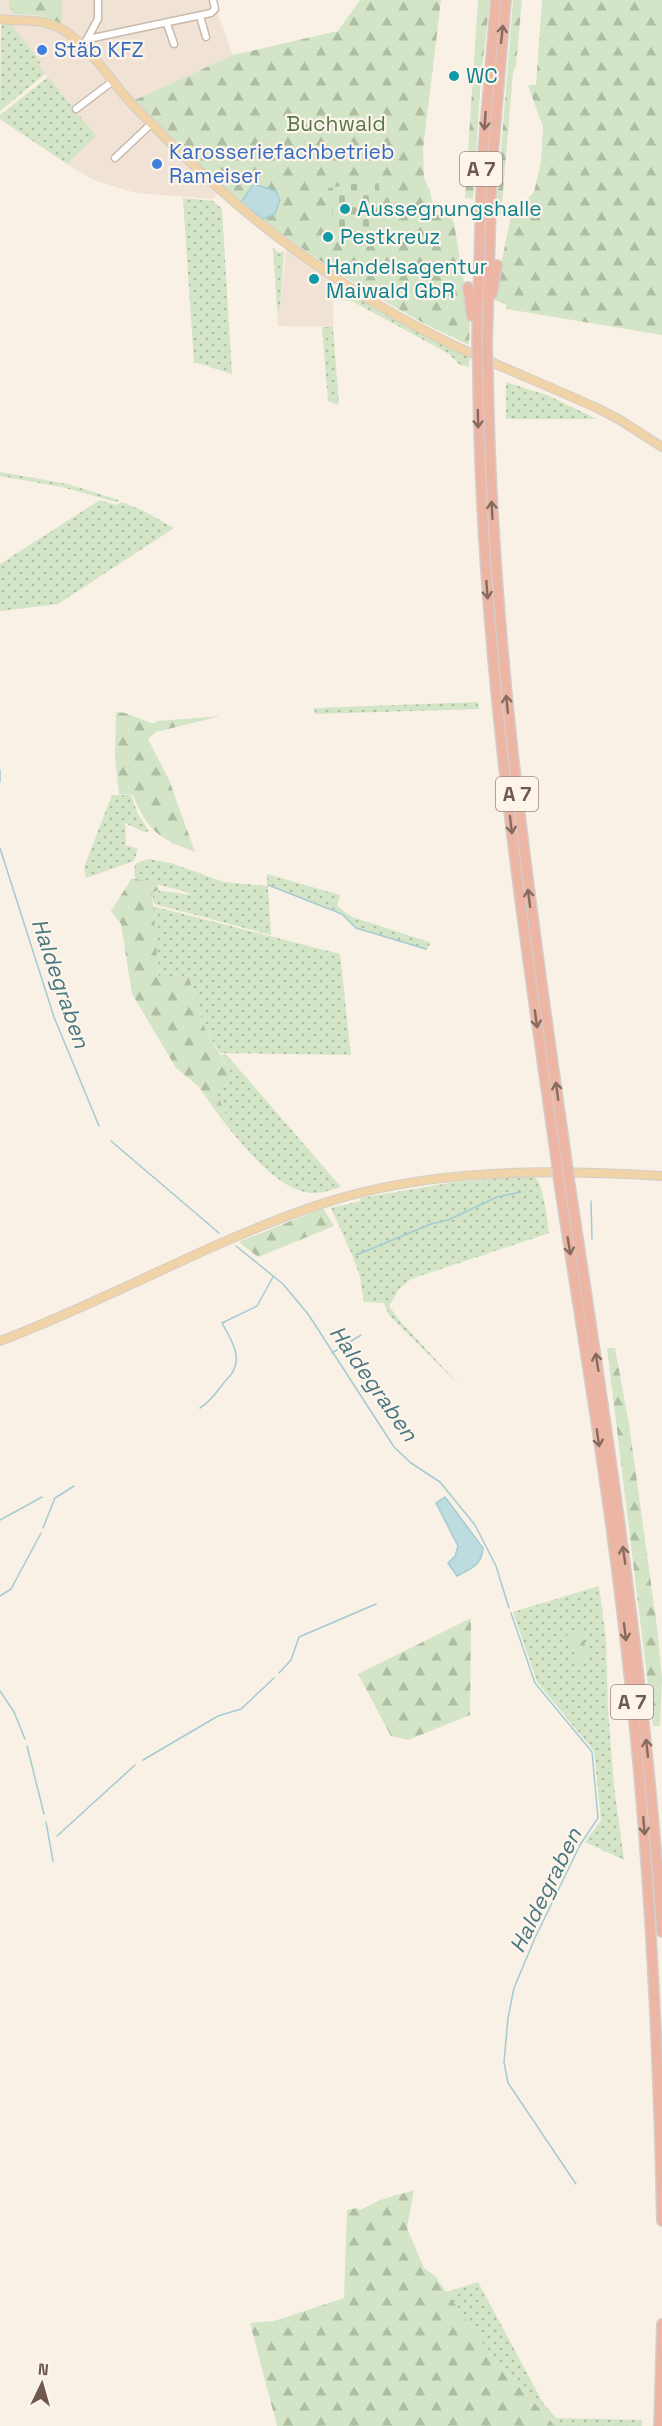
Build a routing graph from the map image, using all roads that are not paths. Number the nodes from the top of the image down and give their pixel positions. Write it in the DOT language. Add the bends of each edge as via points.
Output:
graph roads {
  1 [pos="98,0"];
  2 [pos="213,0"];
  3 [pos="496,0"];
  4 [pos="506,0"];
  5 [pos="200,16"];
  6 [pos="0,19"];
  7 [pos="166,24"];
  8 [pos="206,37"];
  9 [pos="85,43"];
  10 [pos="174,44"];
  11 [pos="113,81"];
  12 [pos="76,108"];
  13 [pos="151,124"];
  14 [pos="115,158"];
  15 [pos="497,265"];
  16 [pos="468,287"];
  17 [pos="487,323"];
  18 [pos="477,339"];
  19 [pos="662,447"];
  20 [pos="560,1150"];
  21 [pos="662,1176"];
  22 [pos="565,1187"];
  23 [pos="0,1341"];
  24 [pos="662,1932"];
  25 [pos="662,2221"];
  26 [pos="662,2324"];
  27 [pos="659,2426"];
  1 -- 9 [label="street" via="98,19"];
  2 -- 5 [label="street" via="213,12"];
  3 -- 18 [label="highway, A 7, one-way" via="482,165"];
  17 -- 4 [label="highway, A 7, one-way" via="492,166"];
  5 -- 7 [label="street"];
  5 -- 8 [label="street"];
  6 -- 9 [label="main road" via="46,22"];
  7 -- 9 [label="street"];
  7 -- 10 [label="street"];
  9 -- 11 [label="main road"];
  11 -- 12 [label="street"];
  11 -- 13 [label="main road"];
  13 -- 14 [label="street"];
  13 -- 19 [label="main road" via="221,192 345,284 452,344 606,412"];
  15 -- 17 [label="highway"];
  16 -- 18 [label="highway"];
  20 -- 17 [label="highway, A 7, one-way, bridge" via="503,664 492,514"];
  18 -- 20 [label="highway, A 7, one-way, bridge" via="482,515 499,727 520,908"];
  20 -- 22 [label="highway, A 7, bridge"];
  21 -- 23 [label="main road" via="501,1173 442,1178 352,1196 295,1213 57,1320"];
  24 -- 22 [label="highway, A 7, one-way" via="635,1633 605,1410"];
  22 -- 25 [label="highway, A 7, one-way" via="639,1766 657,2013"];
  26 -- 27 [label="highway"];
}
